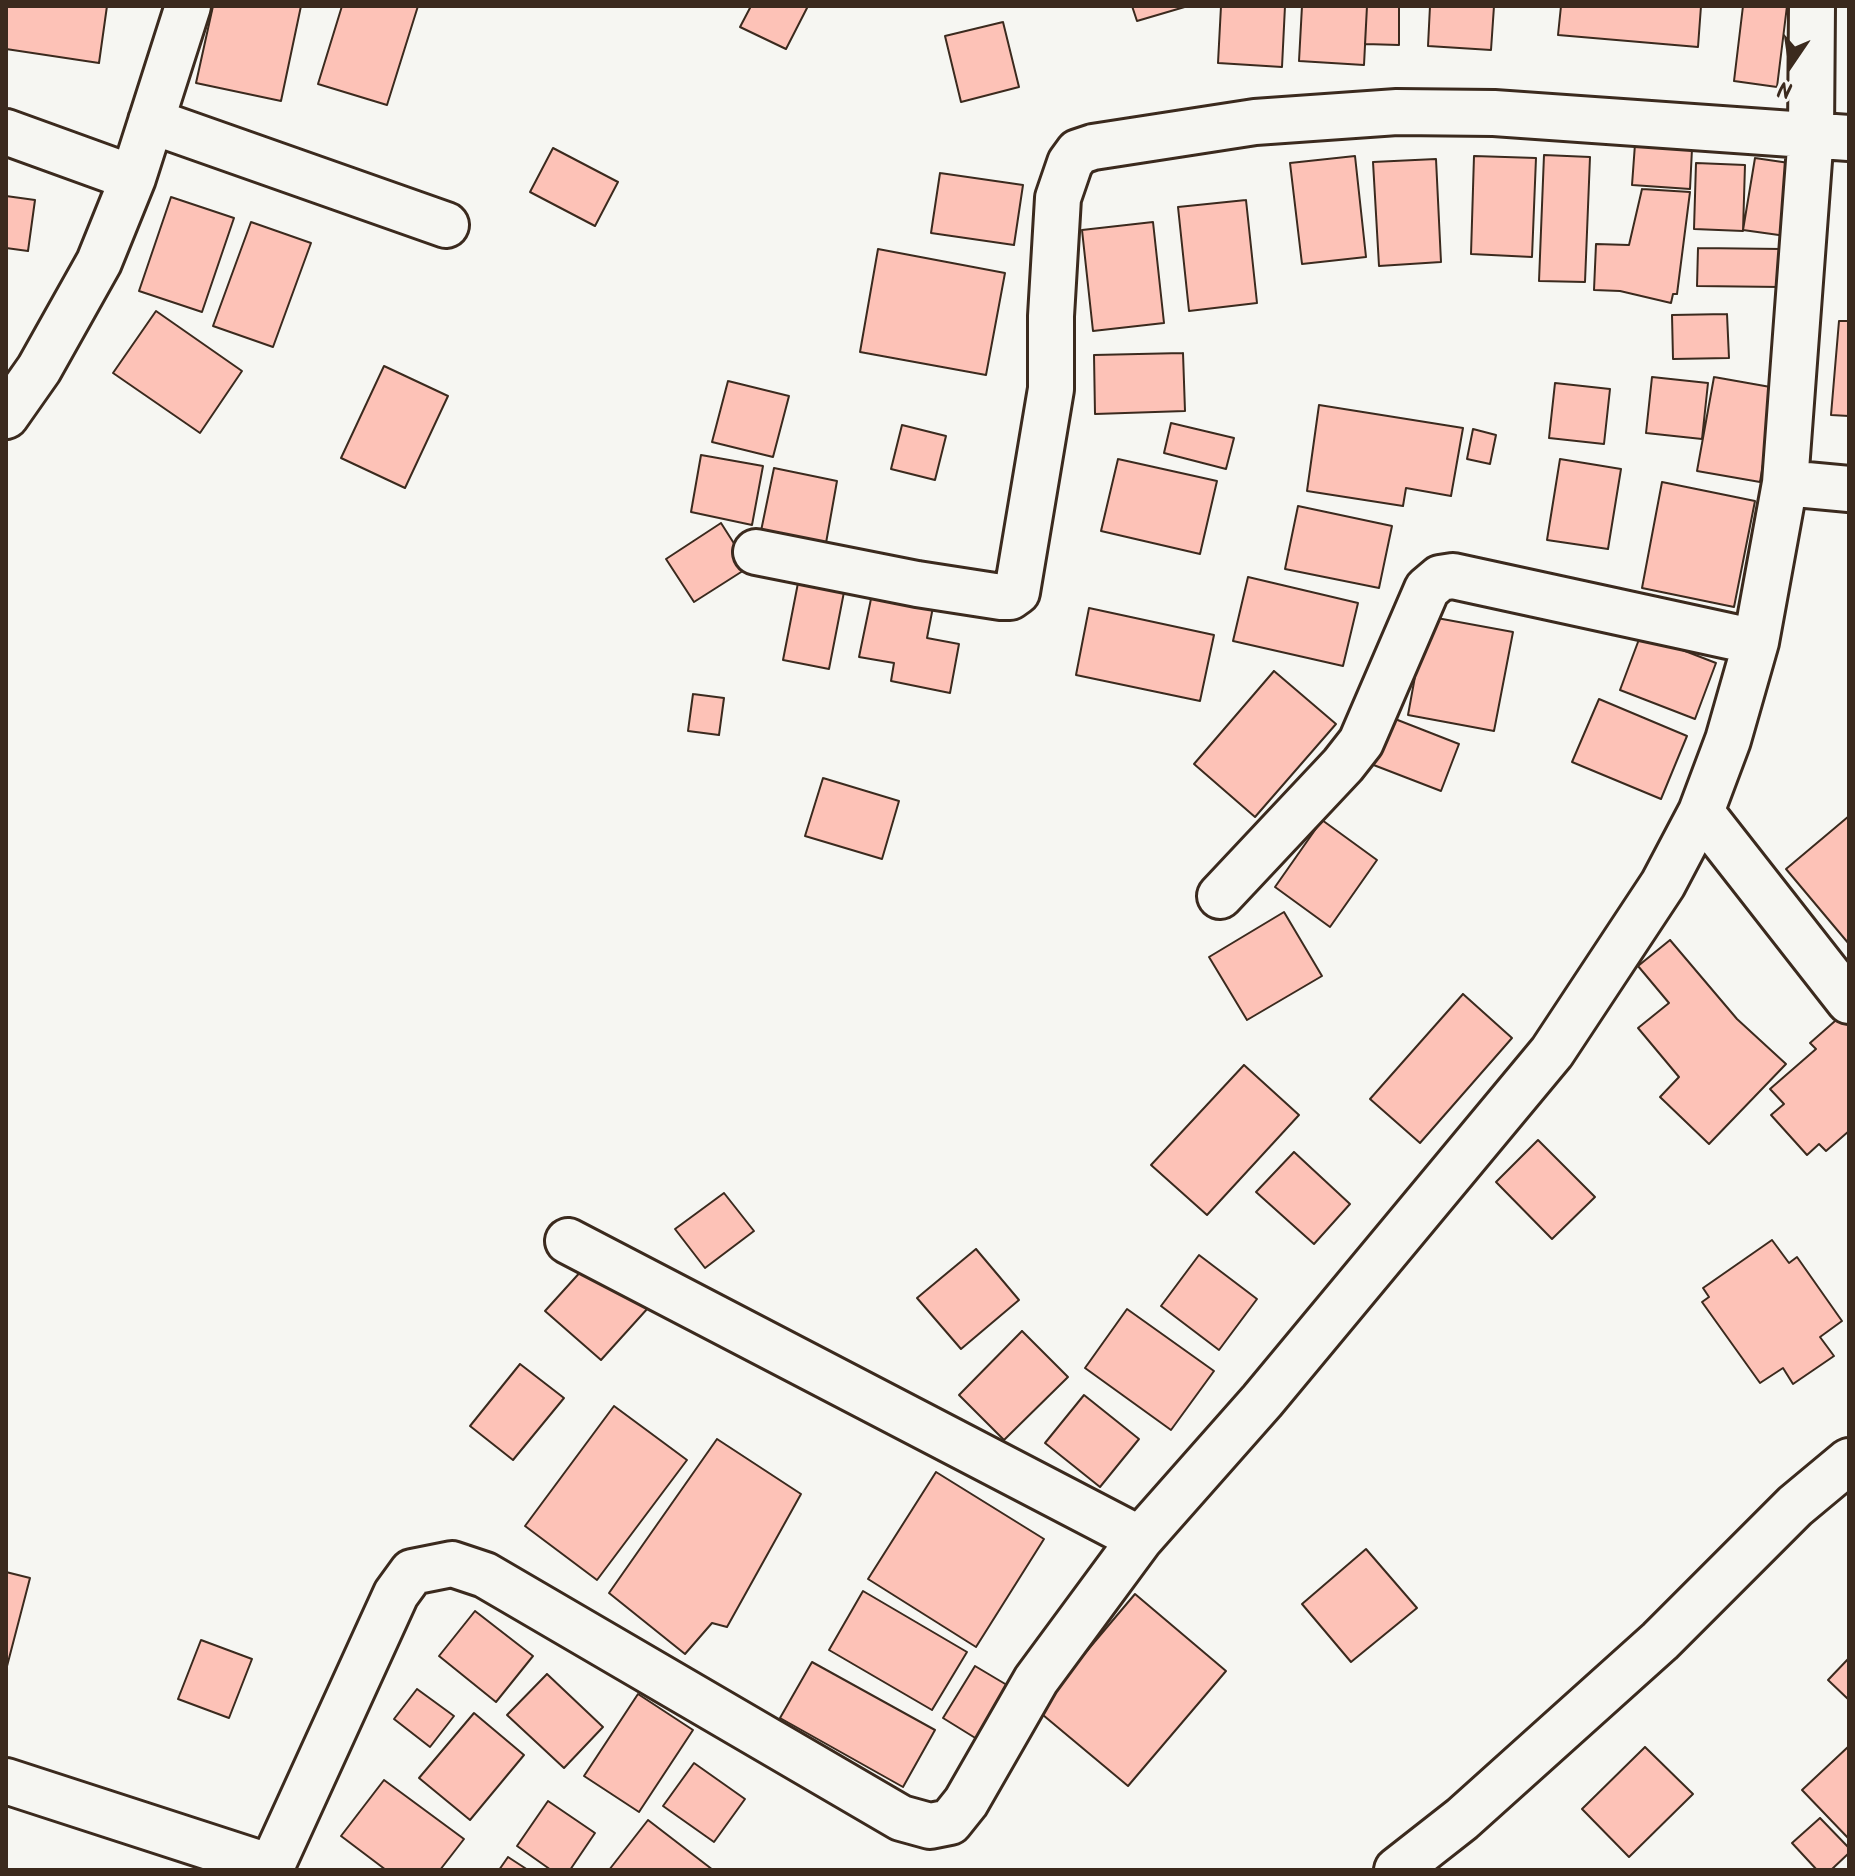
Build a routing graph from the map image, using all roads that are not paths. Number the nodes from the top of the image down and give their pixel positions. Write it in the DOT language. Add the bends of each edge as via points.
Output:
graph roads {
  1 [pos="188,6"];
  2 [pos="1812,6"];
  3 [pos="151,121"];
  4 [pos="6,132"];
  5 [pos="1830,136"];
  6 [pos="133,178"];
  7 [pos="446,225"];
  8 [pos="6,416"];
  9 [pos="1785,483"];
  10 [pos="1849,489"];
  11 [pos="756,552"];
  12 [pos="1756,642"];
  13 [pos="1701,812"];
  14 [pos="1220,896"];
  15 [pos="1849,1001"];
  16 [pos="568,1241"];
  17 [pos="1849,1461"];
  18 [pos="1140,1539"];
  19 [pos="6,1781"];
  20 [pos="270,1868"];
  21 [pos="1397,1870"];
  1 -- 3 [label="street"];
  2 -- 5 [label="street"];
  3 -- 6 [label="street"];
  3 -- 7 [label="street"];
  4 -- 6 [label="street"];
  5 -- 9 [label="street"];
  5 -- 11 [label="street" via="1494,113 1366,113 1255,122 1078,152 1058,198 1051,389 1017,592 1001,597"];
  6 -- 8 [label="street" via="99,262"];
  9 -- 10 [label="street"];
  9 -- 12 [label="street"];
  12 -- 13 [label="street"];
  12 -- 14 [label="street" via="1453,576 1440,578 1427,589 1361,742"];
  13 -- 15 [label="street"];
  13 -- 18 [label="street" via="1655,896 1519,1095"];
  16 -- 18 [label="street"];
  17 -- 21 [label="street" via="1795,1506 1660,1641 1462,1819"];
  18 -- 20 [label="street" via="1036,1680 966,1802 950,1822 930,1826 901,1818 485,1575 452,1564 412,1572 396,1594"];
  19 -- 20 [label="street"];
}
